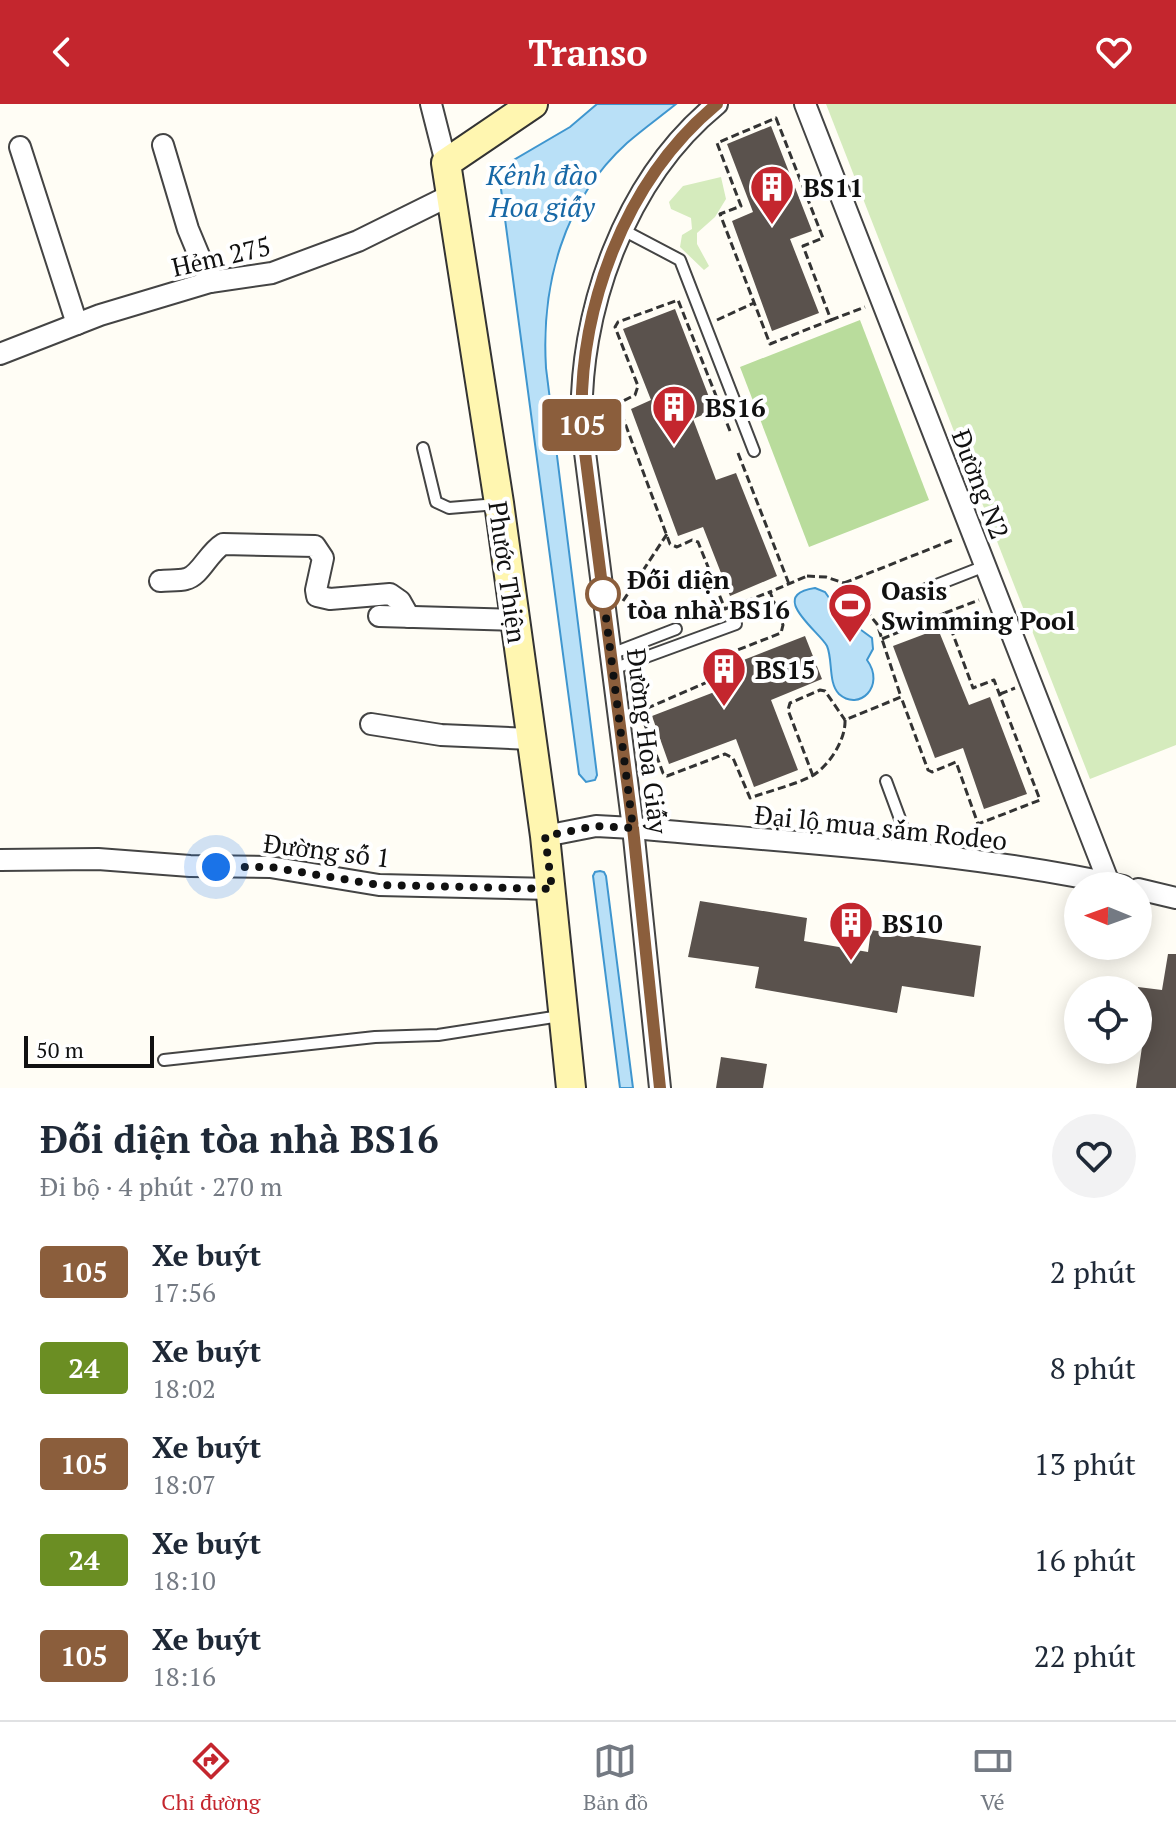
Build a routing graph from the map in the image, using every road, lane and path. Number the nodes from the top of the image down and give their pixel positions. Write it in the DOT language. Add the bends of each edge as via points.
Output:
graph roads {
  1 [pos="431,104"];
  2 [pos="533,104"];
  3 [pos="717,104"];
  4 [pos="805,104"];
  5 [pos="163,145"];
  6 [pos="20,147"];
  7 [pos="446,163"];
  8 [pos="449,196"];
  9 [pos="623,230"];
  10 [pos="210,282"];
  11 [pos="881,300"];
  12 [pos="754,303"];
  13 [pos="831,320"];
  14 [pos="77,324"];
  15 [pos="706,325"];
  16 [pos="0,354"];
  17 [pos="423,448"];
  18 [pos="754,451"];
  19 [pos="499,503"];
  20 [pos="972,533"];
  21 [pos="667,534"];
  22 [pos="985,566"];
  23 [pos="160,581"];
  24 [pos="844,583"];
  25 [pos="789,584"];
  26 [pos="770,592"];
  27 [pos="995,593"];
  28 [pos="911,595"];
  29 [pos="945,613"];
  30 [pos="379,616"];
  31 [pos="409,617"];
  32 [pos="515,620"];
  33 [pos="736,624"];
  34 [pos="607,625"];
  35 [pos="676,629"];
  36 [pos="882,639"];
  37 [pos="612,662"];
  38 [pos="901,697"];
  39 [pos="845,720"];
  40 [pos="371,724"];
  41 [pos="531,739"];
  42 [pos="813,776"];
  43 [pos="886,781"];
  44 [pos="633,828"];
  45 [pos="545,836"];
  46 [pos="913,855"];
  47 [pos="0,860"];
  48 [pos="1111,872"];
  49 [pos="1064,875"];
  50 [pos="552,889"];
  51 [pos="1152,892"];
  52 [pos="1176,898"];
  53 [pos="564,1016"];
  54 [pos="164,1060"];
  55 [pos="571,1088"];
  56 [pos="660,1088"];
  1 -- 7 [label="street"];
  2 -- 7 [label="street"];
  3 -- 9 [label="street, Đường Hoa Giấy" via="672,152"];
  4 -- 11 [label="street, Đường N2"];
  5 -- 10 [label="street" via="194,249"];
  6 -- 14 [label="street"];
  7 -- 8 [label="street, Phước Thiện"];
  8 -- 10 [label="street, Hẻm 275" via="358,241 272,273"];
  8 -- 19 [label="street, Phước Thiện"];
  9 -- 15 [label="lane" via="680,260"];
  9 -- 34 [label="street, Đường Hoa Giấy" via="595,309 582,380 582,429"];
  10 -- 14 [label="street, Hẻm 275"];
  11 -- 13 [label="path"];
  11 -- 20 [label="street, Đường N2"];
  12 -- 13 [label="path" via="770,344"];
  12 -- 13 [label="path" via="720,214 741,206 717,143 776,118 823,238 803,246"];
  12 -- 15 [label="path"];
  14 -- 16 [label="street, Hẻm 275"];
  15 -- 18 [label="lane"];
  17 -- 19 [label="lane" via="436,502 449,508"];
  19 -- 32 [label="street, Phước Thiện"];
  20 -- 22 [label="street, Đường N2"];
  20 -- 24 [label="path"];
  21 -- 25 [label="path" via="619,407 638,386 615,327 678,300"];
  21 -- 26 [label="path" via="674,546 698,542 725,609"];
  21 -- 34 [label="path"];
  22 -- 27 [label="street, Đường N2"];
  22 -- 28 [label="lane"];
  23 -- 31 [label="street" via="195,575 223,544 315,546 323,558 317,596 390,594"];
  24 -- 25 [label="path" via="807,576"];
  24 -- 36 [label="path" via="877,624"];
  25 -- 26 [label="path"];
  26 -- 42 [label="path" via="783,625 781,633 717,658 711,665 712,680 641,714 667,776 725,754 733,758 750,798"];
  27 -- 29 [label="path"];
  27 -- 48 [label="street, Đường N2"];
  29 -- 36 [label="path"];
  29 -- 38 [label="path" via="973,688 994,680 1040,800 978,824 956,762 928,770"];
  30 -- 31 [label="street"];
  31 -- 32 [label="street"];
  32 -- 41 [label="street, Phước Thiện"];
  33 -- 37 [label="lane"];
  34 -- 37 [label="street, Đường Hoa Giấy"];
  35 -- 37 [label="lane"];
  36 -- 38 [label="path"];
  37 -- 44 [label="street, Đường Hoa Giấy"];
  38 -- 39 [label="path"];
  39 -- 42 [label="path" via="836,751"];
  39 -- 42 [label="path" via="825,691 790,703 788,710"];
  40 -- 41 [label="street" via="441,735"];
  41 -- 45 [label="street, Phước Thiện"];
  43 -- 46 [label="lane"];
  44 -- 45 [label="street, Đại lộ mua sắm Rodeo" via="596,826"];
  44 -- 46 [label="street, Đại lộ mua sắm Rodeo"];
  44 -- 56 [label="street, Đường Hoa Giấy"];
  45 -- 50 [label="street, Phước Thiện"];
  46 -- 49 [label="street, Đại lộ mua sắm Rodeo"];
  47 -- 50 [label="street, Đường số 1" via="270,867 379,885"];
  50 -- 53 [label="street, Phước Thiện"];
  51 -- 52 [label="street"];
  53 -- 54 [label="lane" via="438,1035"];
  53 -- 55 [label="street, Phước Thiện"];
}
